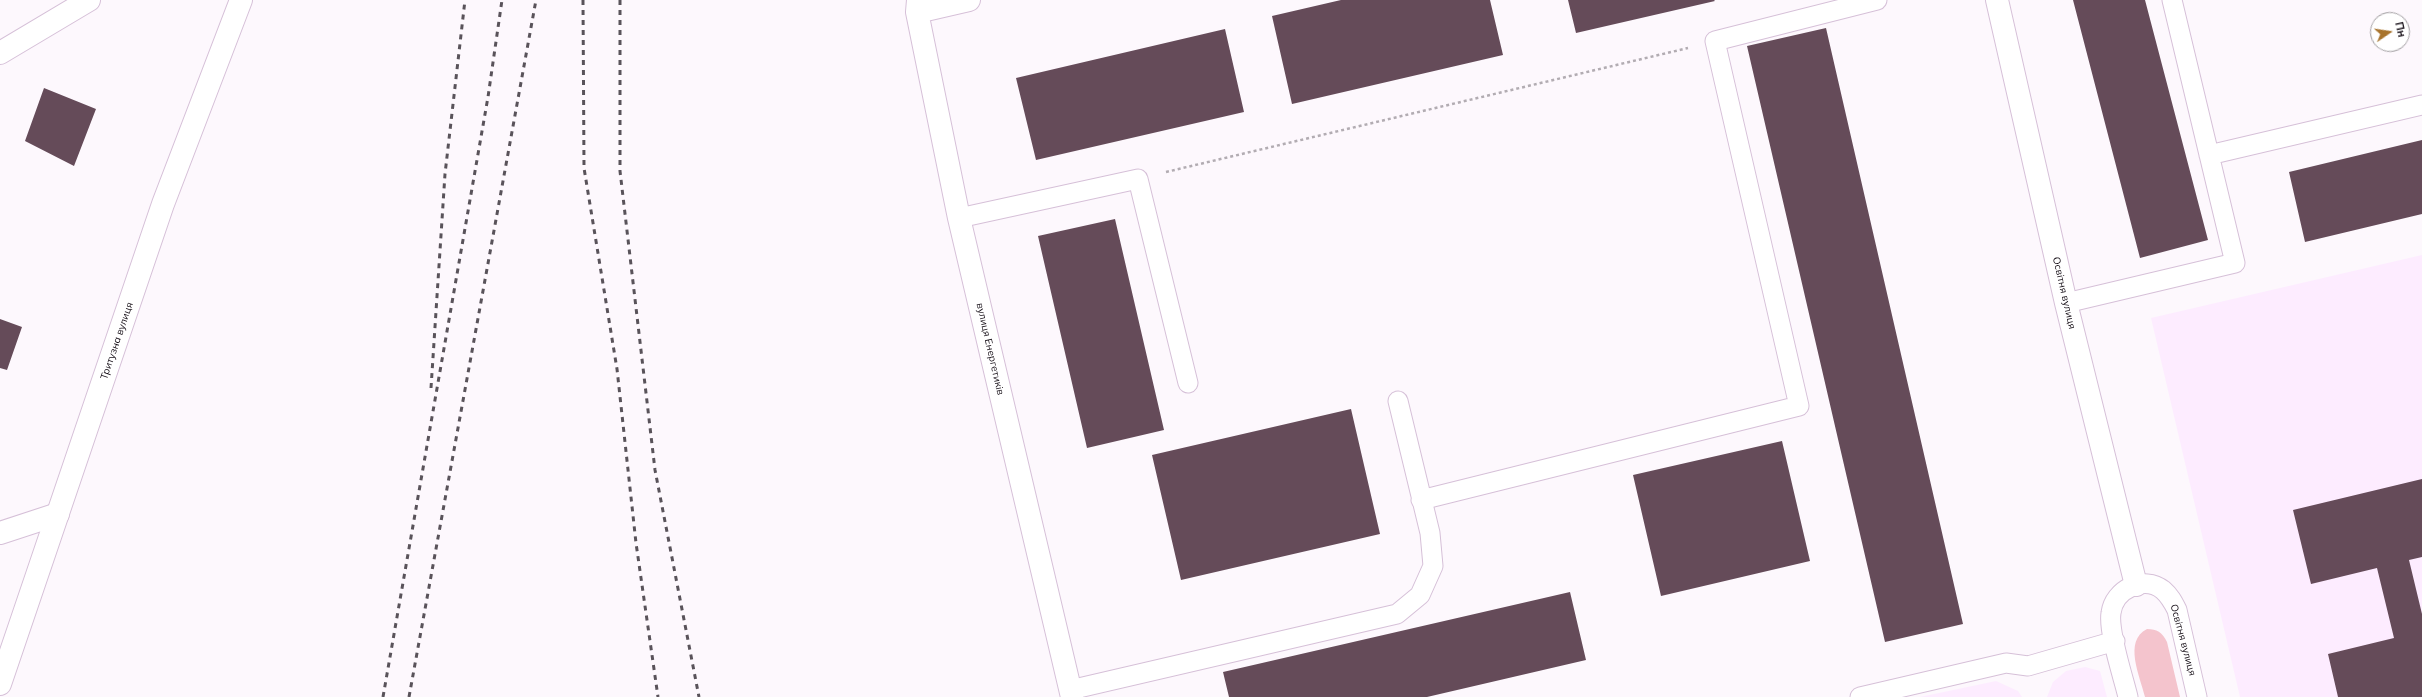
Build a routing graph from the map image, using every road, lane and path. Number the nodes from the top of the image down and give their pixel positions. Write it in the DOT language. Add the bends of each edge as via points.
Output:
graph roads {
  1 [pos="89,0"];
  2 [pos="241,0"];
  3 [pos="969,0"];
  4 [pos="1877,0"];
  5 [pos="1997,0"];
  6 [pos="2172,0"];
  7 [pos="918,6"];
  8 [pos="1715,41"];
  9 [pos="0,53"];
  10 [pos="2422,105"];
  11 [pos="2209,155"];
  12 [pos="1138,179"];
  13 [pos="959,218"];
  14 [pos="2066,303"];
  15 [pos="1188,383"];
  16 [pos="1398,401"];
  17 [pos="1421,500"];
  18 [pos="58,514"];
  19 [pos="0,533"];
  20 [pos="2136,585"];
  21 [pos="2115,641"];
  22 [pos="0,684"];
  23 [pos="1071,693"];
  24 [pos="1860,697"];
  25 [pos="2128,697"];
  26 [pos="2197,697"];
  1 -- 9 [label="street"];
  2 -- 18 [label="street, Тритузна вулиця" via="163,204"];
  3 -- 7 [label="street"];
  4 -- 8 [label="lane"];
  5 -- 14 [label="street, Освітня вулиця"];
  6 -- 11 [label="lane"];
  7 -- 13 [label="street, вулиця Енергетиків"];
  8 -- 12 [label="path"];
  8 -- 17 [label="lane" via="1799,406"];
  10 -- 11 [label="lane"];
  11 -- 14 [label="lane" via="2236,263"];
  12 -- 13 [label="lane"];
  12 -- 15 [label="lane"];
  13 -- 23 [label="street, вулиця Енергетиків"];
  14 -- 20 [label="street, Освітня вулиця"];
  16 -- 17 [label="lane"];
  17 -- 23 [label="lane" via="1430,533 1433,566 1420,594 1397,614"];
  18 -- 19 [label="street"];
  18 -- 22 [label="street, Тритузна вулиця"];
  20 -- 21 [label="lane" via="2124,590 2115,600 2111,612"];
  20 -- 26 [label="lane, Освітня вулиця" via="2150,584 2162,589 2171,598"];
  21 -- 24 [label="lane" via="2028,666 2006,663"];
  21 -- 25 [label="lane"];
}
